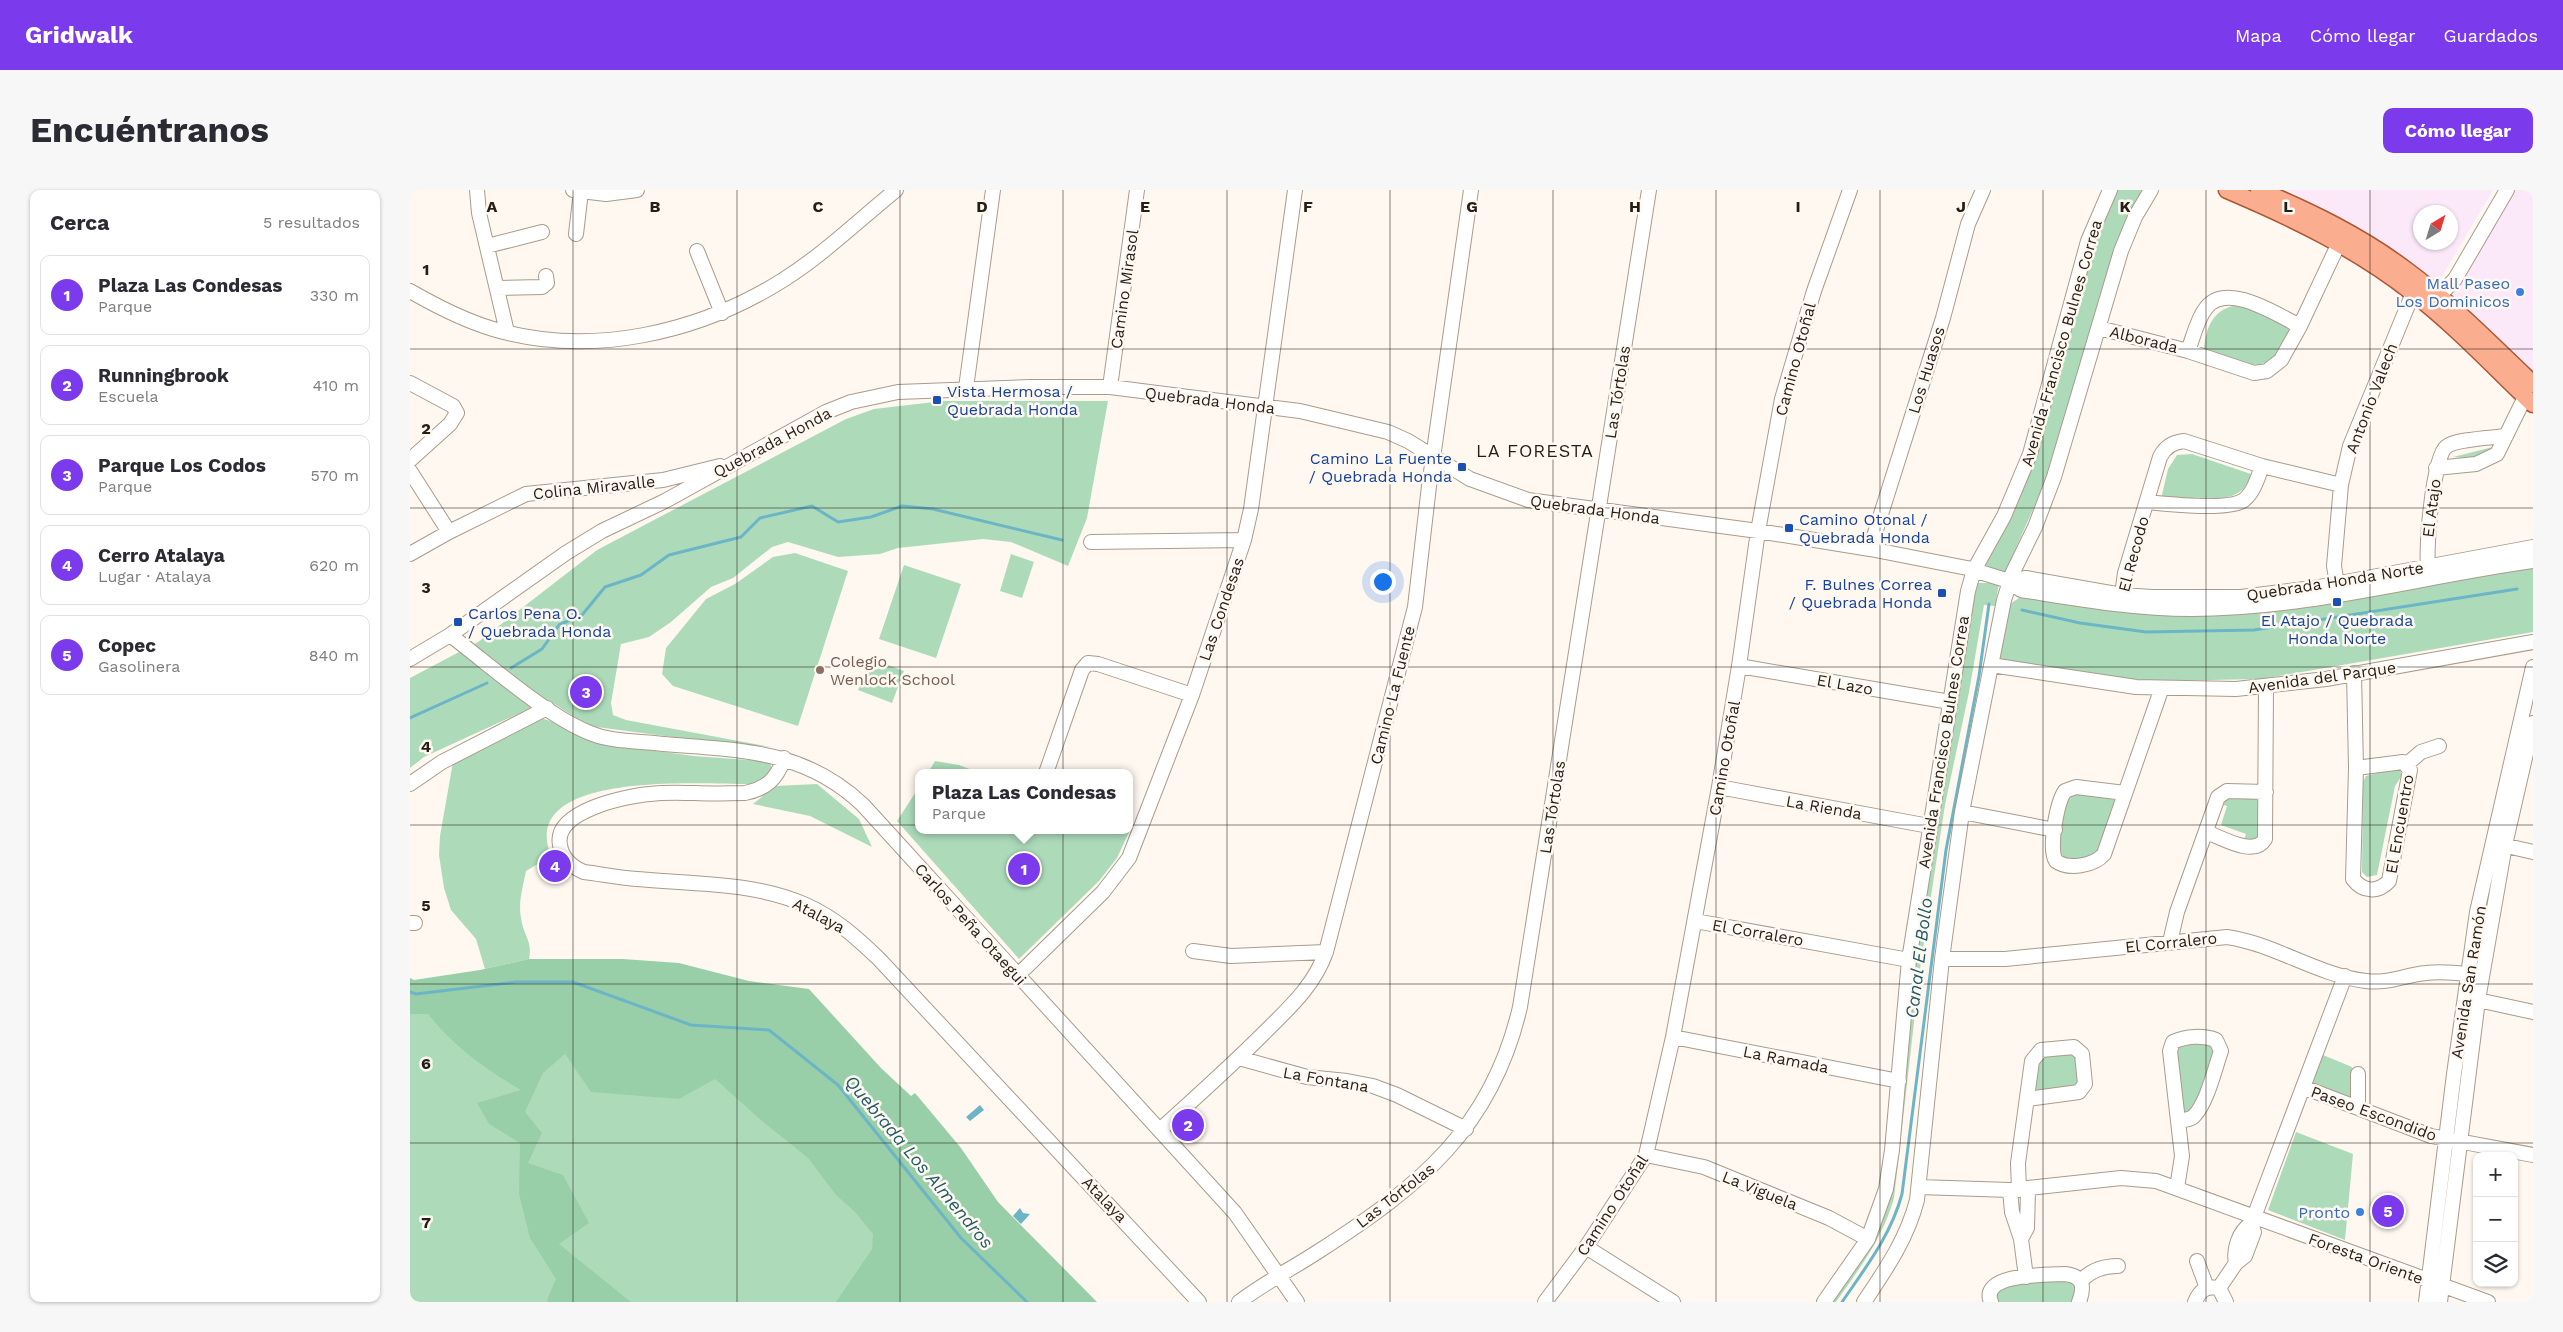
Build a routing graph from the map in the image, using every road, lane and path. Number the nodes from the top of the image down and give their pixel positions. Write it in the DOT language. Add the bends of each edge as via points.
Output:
graph roads {
  1 [pos="477,190"];
  2 [pos="637,190"];
  3 [pos="896,190"];
  4 [pos="993,190"];
  5 [pos="1137,190"];
  6 [pos="1295,190"];
  7 [pos="1471,190"];
  8 [pos="1649,190"];
  9 [pos="1850,190"];
  10 [pos="1983,190"];
  11 [pos="2110,190"];
  12 [pos="2151,190"];
  13 [pos="2259,190"];
  14 [pos="2507,190"];
  15 [pos="577,191"];
  16 [pos="2234,193"];
  17 [pos="2284,202"];
  18 [pos="2290,218"];
  19 [pos="2335,225"];
  20 [pos="542,232"];
  21 [pos="576,234"];
  22 [pos="2338,243"];
  23 [pos="487,246"];
  24 [pos="697,251"];
  25 [pos="546,276"];
  26 [pos="497,288"];
  27 [pos="410,291"];
  28 [pos="2413,293"];
  29 [pos="2435,301"];
  30 [pos="722,312"];
  31 [pos="2300,326"];
  32 [pos="2099,328"];
  33 [pos="507,332"];
  34 [pos="2188,351"];
  35 [pos="410,383"];
  36 [pos="1110,387"];
  37 [pos="966,388"];
  38 [pos="2530,395"];
  39 [pos="1266,406"];
  40 [pos="2506,436"];
  41 [pos="1434,458"];
  42 [pos="410,460"];
  43 [pos="731,463"];
  44 [pos="2262,466"];
  45 [pos="2436,468"];
  46 [pos="410,471"];
  47 [pos="2341,485"];
  48 [pos="2148,502"];
  49 [pos="1599,510"];
  50 [pos="1758,530"];
  51 [pos="449,532"];
  52 [pos="1244,540"];
  53 [pos="1091,542"];
  54 [pos="2533,547"];
  55 [pos="1870,550"];
  56 [pos="410,554"];
  57 [pos="2533,561"];
  58 [pos="1974,570"];
  59 [pos="2428,572"];
  60 [pos="2010,581"];
  61 [pos="2338,589"];
  62 [pos="2121,601"];
  63 [pos="450,635"];
  64 [pos="2533,642"];
  65 [pos="410,658"];
  66 [pos="1991,665"];
  67 [pos="1739,666"];
  68 [pos="2533,667"];
  69 [pos="2354,673"];
  70 [pos="2266,687"];
  71 [pos="2161,689"];
  72 [pos="1192,695"];
  73 [pos="1950,702"];
  74 [pos="547,708"];
  75 [pos="2533,722"];
  76 [pos="2439,746"];
  77 [pos="784,758"];
  78 [pos="2407,764"];
  79 [pos="2356,768"];
  80 [pos="1047,769"];
  81 [pos="410,784"];
  82 [pos="1719,787"];
  83 [pos="2266,792"];
  84 [pos="2125,793"];
  85 [pos="1962,812"];
  86 [pos="1929,826"];
  87 [pos="2055,830"];
  88 [pos="2206,832"];
  89 [pos="2499,844"];
  90 [pos="2533,852"];
  91 [pos="1695,921"];
  92 [pos="2170,942"];
  93 [pos="1193,952"];
  94 [pos="1326,952"];
  95 [pos="1942,959"];
  96 [pos="1909,960"];
  97 [pos="2468,974"];
  98 [pos="1018,976"];
  99 [pos="2344,976"];
  100 [pos="2482,976"];
  101 [pos="2478,1000"];
  102 [pos="2533,1012"];
  103 [pos="1673,1037"];
  104 [pos="1239,1058"];
  105 [pos="2358,1074"];
  106 [pos="1899,1081"];
  107 [pos="2303,1087"];
  108 [pos="2027,1099"];
  109 [pos="2358,1108"];
  110 [pos="2179,1120"];
  111 [pos="1466,1129"];
  112 [pos="1160,1130"];
  113 [pos="2453,1140"];
  114 [pos="1646,1155"];
  115 [pos="2533,1155"];
  116 [pos="1919,1187"];
  117 [pos="2176,1188"];
  118 [pos="2019,1190"];
  119 [pos="2252,1220"];
  120 [pos="1868,1239"];
  121 [pos="1586,1247"];
  122 [pos="2197,1261"];
  123 [pos="2118,1266"];
  124 [pos="1280,1276"];
  125 [pos="2026,1277"];
  126 [pos="2081,1281"];
  127 [pos="2437,1284"];
  128 [pos="2213,1288"];
  129 [pos="1200,1302"];
  130 [pos="1239,1302"];
  131 [pos="1297,1302"];
  132 [pos="1545,1302"];
  133 [pos="1674,1302"];
  134 [pos="1824,1302"];
  135 [pos="1864,1302"];
  136 [pos="1990,1302"];
  137 [pos="2079,1302"];
  138 [pos="2195,1302"];
  139 [pos="2226,1302"];
  140 [pos="2426,1302"];
  141 [pos="2440,1302"];
  142 [pos="2488,1302"];
  1 -- 23 [label="street"];
  2 -- 15 [label="street" via="606,194"];
  3 -- 30 [label="street" via="809,262 757,295"];
  4 -- 37 [label="street"];
  5 -- 36 [label="street, Camino Mirasol"];
  6 -- 39 [label="street, Las Condesas"];
  7 -- 41 [label="street, Camino La Fuente"];
  8 -- 49 [label="street, Las Tórtolas"];
  9 -- 50 [label="street, Camino Otoñal" via="1814,291 1782,399"];
  10 -- 55 [label="street, Los Huasos" via="1968,224 1943,318"];
  11 -- 58 [label="street, Avenida Francisco Bulnes Correa" via="2088,241 2030,454 2007,509"];
  12 -- 32 [label="street, Avenida Francisco Bulnes Correa" via="2128,234"];
  13 -- 17 [label="main road"];
  14 -- 29 [label="street" via="2455,279"];
  15 -- 21 [label="street"];
  16 -- 17 [label="main road" via="2254,195 2275,203"];
  16 -- 18 [label="main road"];
  17 -- 19 [label="main road"];
  18 -- 19 [label="main road" via="2300,216 2322,225"];
  18 -- 22 [label="main road"];
  19 -- 29 [label="main road" via="2385,255"];
  20 -- 23 [label="street"];
  22 -- 28 [label="main road"];
  22 -- 31 [label="street, Alborada"];
  23 -- 26 [label="street"];
  24 -- 30 [label="street"];
  25 -- 26 [label="street" via="547,283 542,287"];
  26 -- 33 [label="street"];
  27 -- 33 [label="street" via="461,318"];
  28 -- 29 [label="main road"];
  28 -- 47 [label="street, Antonio Valech" via="2350,446"];
  29 -- 38 [label="main road"];
  30 -- 33 [label="street" via="657,333 613,339 569,340"];
  31 -- 34 [label="street, Alborada" via="2281,360 2273,368 2260,372 2254,373"];
  31 -- 34 [label="street, Alborada" via="2241,298 2224,297 2205,308"];
  32 -- 34 [label="street, Alborada"];
  32 -- 60 [label="street, Avenida Francisco Bulnes Correa" via="2054,477"];
  35 -- 42 [label="street" via="454,406 457,413 450,424"];
  36 -- 37 [label="street, Quebrada Honda"];
  36 -- 39 [label="street, Quebrada Honda"];
  37 -- 43 [label="street, Quebrada Honda" via="898,392 851,402 790,429"];
  38 -- 40 [label="street, El Atajo"];
  39 -- 41 [label="street, Quebrada Honda" via="1379,429 1408,441"];
  39 -- 52 [label="street, Las Condesas"];
  40 -- 45 [label="street, El Atajo" via="2497,454 2488,459 2476,464"];
  40 -- 45 [label="street, El Atajo" via="2452,443 2442,451"];
  41 -- 49 [label="street, Quebrada Honda" via="1470,479 1508,494"];
  41 -- 94 [label="street, Camino La Fuente" via="1415,607"];
  43 -- 51 [label="street, Colina Miravalle" via="663,480 526,494"];
  43 -- 63 [label="street, Quebrada Honda" via="574,548"];
  44 -- 47 [label="street, El Recodo"];
  44 -- 48 [label="street, El Recodo" via="2251,492 2237,504 2190,506"];
  44 -- 48 [label="street, El Recodo" via="2184,441 2173,443 2162,453"];
  45 -- 59 [label="street, El Atajo" via="2426,549"];
  46 -- 51 [label="street"];
  47 -- 61 [label="street, Antonio Valech" via="2334,566"];
  48 -- 62 [label="street, El Recodo" via="2125,573"];
  49 -- 50 [label="street, Quebrada Honda"];
  49 -- 111 [label="street, Las Tórtolas" via="1520,1007 1502,1067"];
  50 -- 55 [label="street, Quebrada Honda"];
  50 -- 67 [label="street, Camino Otoñal"];
  51 -- 56 [label="street, Colina Miravalle"];
  52 -- 53 [label="street"];
  52 -- 72 [label="street, Las Condesas"];
  54 -- 59 [label="street, Quebrada Honda Norte"];
  55 -- 58 [label="street, Quebrada Honda"];
  57 -- 59 [label="street, Quebrada Honda Norte"];
  58 -- 60 [label="street, Quebrada Honda"];
  58 -- 73 [label="street, Avenida Francisco Bulnes Correa"];
  59 -- 61 [label="street, Quebrada Honda Norte"];
  60 -- 62 [label="street, Quebrada Honda Norte" via="2026,578"];
  60 -- 66 [label="street, Avenida Francisco Bulnes Correa"];
  61 -- 62 [label="street, Quebrada Honda Norte" via="2241,597"];
  63 -- 65 [label="street"];
  63 -- 74 [label="street, Carlos Peña Otaegui"];
  64 -- 69 [label="street, Avenida del Parque"];
  66 -- 71 [label="street, Avenida del Parque"];
  66 -- 85 [label="street, Avenida Francisco Bulnes Correa"];
  67 -- 73 [label="street, El Lazo"];
  67 -- 82 [label="street, Camino Otoñal"];
  68 -- 89 [label="street, Avenida San Ramón"];
  69 -- 70 [label="street, Avenida del Parque"];
  69 -- 79 [label="street, El Encuentro"];
  70 -- 71 [label="street, Avenida del Parque"];
  70 -- 83 [label="street"];
  71 -- 84 [label="street"];
  72 -- 80 [label="street" via="1088,663 1082,670"];
  72 -- 98 [label="street, Las Condesas" via="1128,858 1104,892"];
  73 -- 86 [label="street, Avenida Francisco Bulnes Correa"];
  74 -- 77 [label="street, Carlos Peña Otaegui" via="590,733 623,740"];
  74 -- 81 [label="street" via="442,762"];
  75 -- 89 [label="street, Avenida San Ramón"];
  76 -- 78 [label="street, El Encuentro" via="2422,752"];
  77 -- 98 [label="street, Carlos Peña Otaegui" via="815,770 852,795"];
  77 -- 129 [label="street, Atalaya" via="774,779 759,790 632,796 576,815 560,833 562,852 575,868 584,872 754,891 792,900 838,923 879,959"];
  78 -- 79 [label="street, El Encuentro"];
  78 -- 79 [label="street, El Encuentro" via="2410,774 2389,881 2372,890 2363,888 2353,878"];
  82 -- 86 [label="street, La Rienda"];
  82 -- 91 [label="street, Camino Otoñal"];
  83 -- 88 [label="street" via="2230,791 2221,794"];
  83 -- 88 [label="street" via="2265,837 2260,846 2250,848"];
  84 -- 87 [label="street" via="2069,788 2062,795"];
  84 -- 87 [label="street" via="2106,848 2094,863 2067,866 2058,862 2052,851"];
  85 -- 87 [label="street"];
  85 -- 95 [label="street, Avenida Francisco Bulnes Correa"];
  86 -- 96 [label="street, Avenida Francisco Bulnes Correa"];
  88 -- 92 [label="street" via="2176,912"];
  89 -- 90 [label="street"];
  89 -- 97 [label="street, Avenida San Ramón"];
  89 -- 100 [label="street, Avenida San Ramón"];
  91 -- 96 [label="street, El Corralero"];
  91 -- 103 [label="street, Camino Otoñal"];
  92 -- 95 [label="street, El Corralero" via="1980,961"];
  92 -- 99 [label="street, El Corralero" via="2212,937 2240,939"];
  93 -- 94 [label="street" via="1231,956"];
  94 -- 104 [label="street, Camino La Fuente" via="1307,988"];
  95 -- 116 [label="street, Avenida Francisco Bulnes Correa"];
  96 -- 106 [label="street, Avenida Francisco Bulnes Correa"];
  97 -- 99 [label="street, El Corralero" via="2424,973 2377,982"];
  97 -- 100 [label="street, El Corralero"];
  97 -- 113 [label="street, Avenida San Ramón"];
  98 -- 112 [label="street, Carlos Peña Otaegui"];
  99 -- 107 [label="street, Paseo Escondido"];
  100 -- 101 [label="street, Avenida San Ramón"];
  101 -- 102 [label="street"];
  101 -- 113 [label="street, Avenida San Ramón"];
  103 -- 106 [label="street, La Ramada"];
  103 -- 114 [label="street, Camino Otoñal"];
  104 -- 111 [label="street, La Fontana" via="1307,1077 1373,1086"];
  104 -- 112 [label="street, Camino La Fuente"];
  105 -- 109 [label="street"];
  106 -- 120 [label="street, Avenida Francisco Bulnes Correa" via="1886,1189"];
  107 -- 109 [label="street, Paseo Escondido"];
  107 -- 119 [label="street, Paseo Escondido"];
  108 -- 108 [label="street" via="2079,1092 2085,1084 2082,1054 2074,1047 2041,1050 2036,1054 2032,1060"];
  108 -- 118 [label="street" via="2018,1163"];
  109 -- 113 [label="street, Paseo Escondido" via="2431,1136"];
  110 -- 110 [label="street" via="2170,1051 2173,1042 2181,1038 2208,1037 2216,1040 2221,1051 2208,1089 2194,1116"];
  110 -- 117 [label="street" via="2182,1156"];
  111 -- 124 [label="street, Las Tórtolas" via="1425,1174 1388,1204"];
  112 -- 124 [label="street, Carlos Peña Otaegui" via="1235,1214"];
  113 -- 115 [label="street, Paseo Escondido"];
  113 -- 127 [label="street, Avenida San Ramón"];
  114 -- 120 [label="street, La Viguela" via="1704,1167 1829,1218"];
  114 -- 121 [label="street, Camino Otoñal"];
  116 -- 118 [label="street, Foresta Oriente"];
  116 -- 135 [label="street, Avenida Francisco Bulnes Correa" via="1905,1237"];
  117 -- 118 [label="street, Foresta Oriente" via="2146,1179 2122,1178"];
  117 -- 119 [label="street, Foresta Oriente"];
  118 -- 125 [label="street" via="2012,1212 2021,1239"];
  119 -- 127 [label="street, Foresta Oriente"];
  119 -- 128 [label="street, Paseo Escondido" via="2234,1253 2236,1263"];
  120 -- 134 [label="street, Avenida Francisco Bulnes Correa"];
  121 -- 132 [label="street, Camino Otoñal"];
  121 -- 133 [label="street"];
  122 -- 128 [label="street"];
  123 -- 126 [label="street" via="2088,1273"];
  124 -- 130 [label="street, Las Tórtolas"];
  124 -- 131 [label="street, Carlos Peña Otaegui"];
  125 -- 126 [label="street" via="2065,1274 2074,1275"];
  125 -- 136 [label="street" via="1994,1285 1988,1296"];
  126 -- 137 [label="street" via="2083,1291"];
  127 -- 140 [label="street, Avenida San Ramón"];
  127 -- 141 [label="street, Avenida San Ramón"];
  127 -- 142 [label="street, Foresta Oriente"];
  128 -- 138 [label="street" via="2202,1290"];
  128 -- 139 [label="street"];
}
